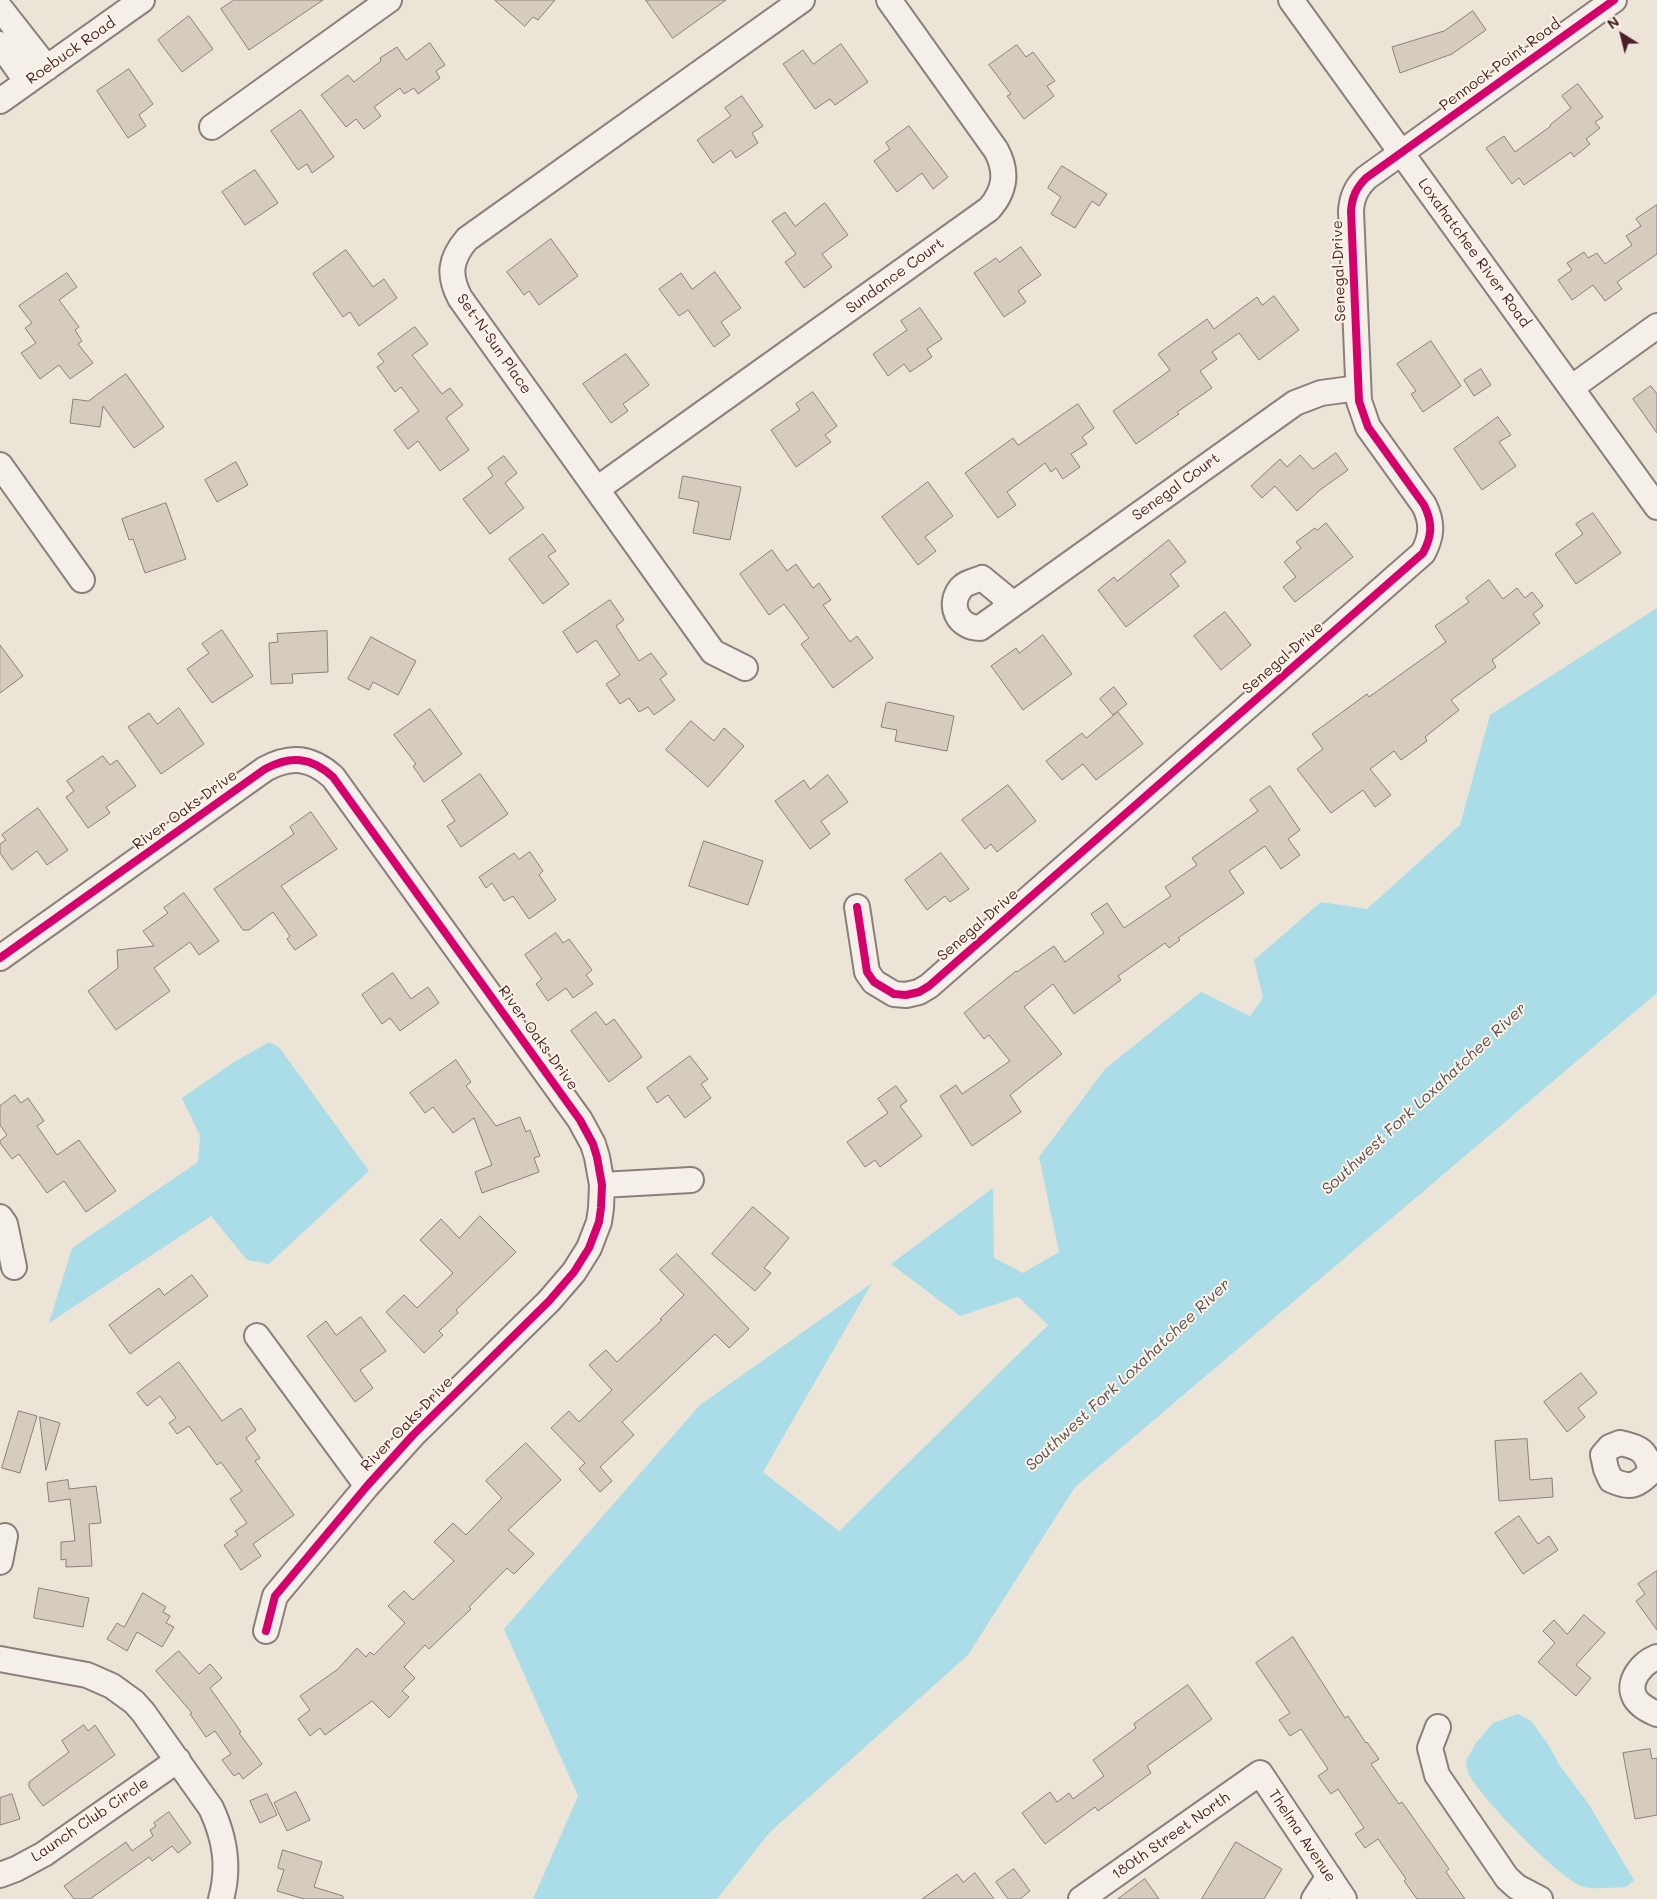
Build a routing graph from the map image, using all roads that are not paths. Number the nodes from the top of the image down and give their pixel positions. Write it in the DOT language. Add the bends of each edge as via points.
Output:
graph roads {
  1 [pos="142,0"];
  2 [pos="802,0"];
  3 [pos="889,0"];
  4 [pos="1291,0"];
  5 [pos="1614,0"];
  6 [pos="386,1"];
  7 [pos="0,8"];
  8 [pos="0,44"];
  9 [pos="47,68"];
  10 [pos="27,82"];
  11 [pos="0,101"];
  12 [pos="212,127"];
  13 [pos="1401,152"];
  14 [pos="1657,326"];
  15 [pos="1358,388"];
  16 [pos="1571,388"];
  17 [pos="0,465"];
  18 [pos="597,489"];
  19 [pos="1657,507"];
  20 [pos="82,580"];
  21 [pos="1005,610"];
  22 [pos="745,668"];
  23 [pos="857,907"];
  24 [pos="0,958"];
  25 [pos="691,1180"];
  26 [pos="602,1185"];
  27 [pos="0,1217"];
  28 [pos="14,1267"];
  29 [pos="257,1336"];
  30 [pos="367,1486"];
  31 [pos="5,1536"];
  32 [pos="0,1562"];
  33 [pos="266,1630"];
  34 [pos="1657,1657"];
  35 [pos="0,1660"];
  36 [pos="1657,1714"];
  37 [pos="1438,1727"];
  38 [pos="178,1760"];
  39 [pos="1260,1773"];
  40 [pos="0,1875"];
  41 [pos="1329,1876"];
  42 [pos="221,1899"];
  43 [pos="1082,1899"];
  44 [pos="1314,1899"];
  45 [pos="1344,1899"];
  46 [pos="1540,1899"];
  1 -- 9 [label="street, Roebuck Road"];
  2 -- 18 [label="street, Set-N-Sun Place" via="467,239 453,261 454,287 460,298"];
  3 -- 18 [label="street, Sundance Court" via="996,150 1004,174 998,199 989,209"];
  4 -- 13 [label="street, Loxahatchee River Road"];
  5 -- 13 [label="street, Pennock Point Road"];
  6 -- 12 [label="street"];
  7 -- 9 [label="street"];
  8 -- 10 [label="street"];
  9 -- 10 [label="street, Roebuck Road"];
  10 -- 11 [label="street, Roebuck Road"];
  13 -- 15 [label="street, Senegal Drive" via="1366,178 1352,199"];
  13 -- 16 [label="street, Loxahatchee River Road"];
  14 -- 16 [label="street"];
  15 -- 21 [label="street, Senegal Court" via="1321,393 1289,407"];
  15 -- 23 [label="street, Senegal Drive" via="1368,426 1430,517 1429,542 1423,553 924,989 906,995 894,994 874,982 867,972"];
  16 -- 19 [label="street, Loxahatchee River Road"];
  17 -- 20 [label="street"];
  18 -- 22 [label="street, Set-N-Sun Place" via="713,652"];
  24 -- 26 [label="street, River Oaks Drive" via="265,769 288,760 313,763 333,777 580,1120 595,1151"];
  25 -- 26 [label="street"];
  26 -- 30 [label="street, River Oaks Drive" via="602,1208 595,1235 574,1272"];
  27 -- 28 [label="street" via="5,1224"];
  29 -- 30 [label="street"];
  30 -- 33 [label="street, River Oaks Drive" via="274,1596"];
  31 -- 32 [label="street"];
  34 -- 36 [label="street" via="1640,1668 1633,1687 1641,1705"];
  35 -- 38 [label="street" via="87,1675 112,1686 143,1712"];
  37 -- 46 [label="street" via="1430,1748 1437,1775 1507,1878"];
  38 -- 40 [label="street, Launch Club Circle" via="44,1854"];
  38 -- 42 [label="street" via="211,1808 221,1833 226,1874"];
  39 -- 41 [label="street, Thelma Avenue"];
  39 -- 43 [label="street, 180th Street North"];
  41 -- 44 [label="street"];
  41 -- 45 [label="street, Thelma Avenue"];
}
